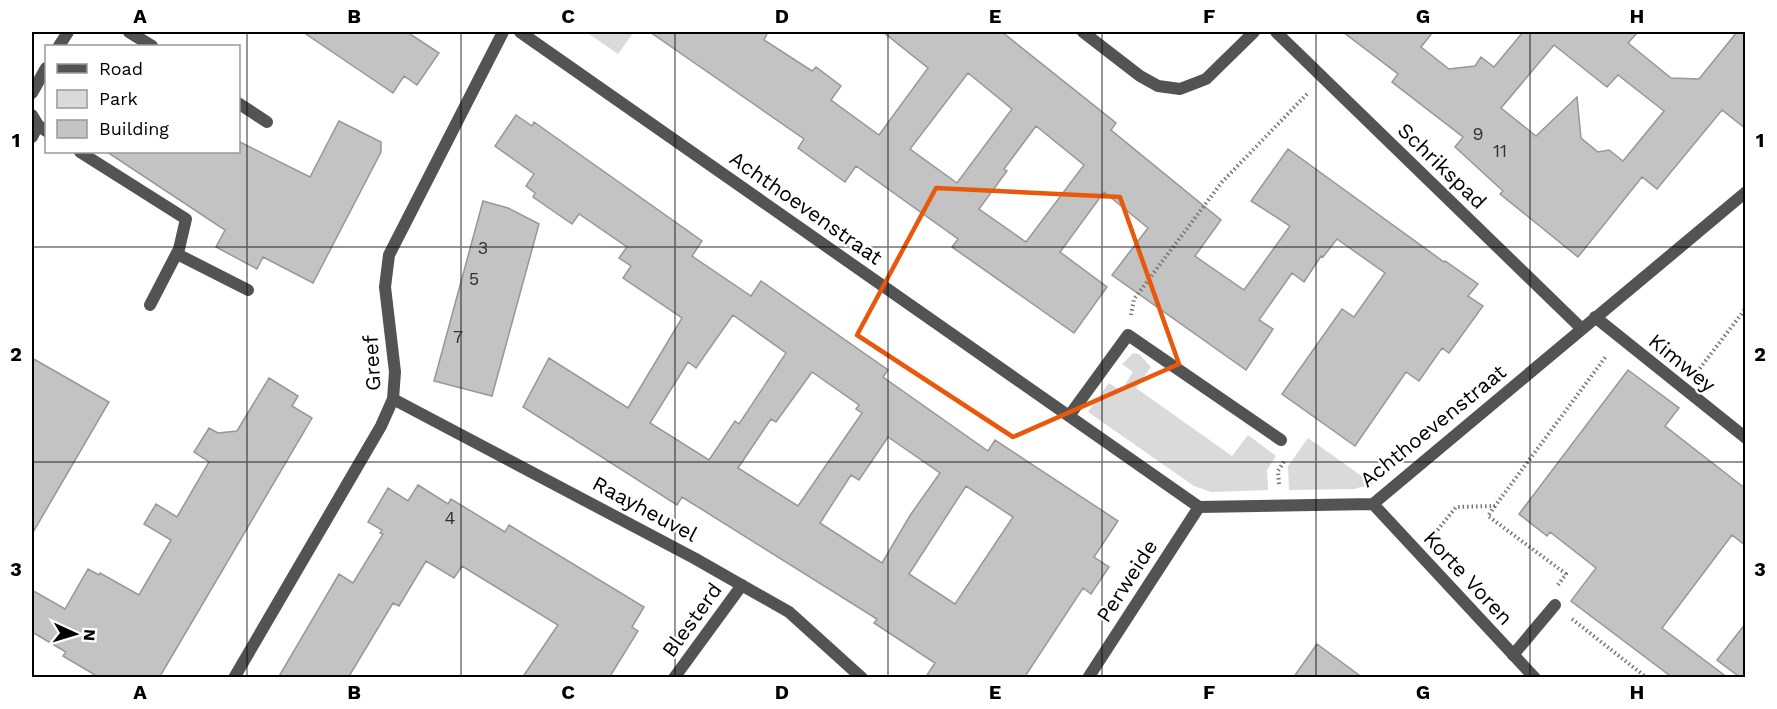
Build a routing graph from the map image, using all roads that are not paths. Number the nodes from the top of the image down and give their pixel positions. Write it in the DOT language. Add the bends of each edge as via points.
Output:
graph roads {
  1 [pos="68,32"];
  2 [pos="129,32"];
  3 [pos="503,32"];
  4 [pos="520,32"];
  5 [pos="1083,32"];
  6 [pos="1254,32"];
  7 [pos="1276,32"];
  8 [pos="60,45"];
  9 [pos="150,45"];
  10 [pos="45,70"];
  11 [pos="32,93"];
  12 [pos="240,104"];
  13 [pos="267,122"];
  14 [pos="39,124"];
  15 [pos="32,137"];
  16 [pos="82,153"];
  17 [pos="1746,192"];
  18 [pos="177,254"];
  19 [pos="248,290"];
  20 [pos="150,305"];
  21 [pos="1595,317"];
  22 [pos="1581,328"];
  23 [pos="393,399"];
  24 [pos="1069,416"];
  25 [pos="1746,438"];
  26 [pos="1281,440"];
  27 [pos="1372,504"];
  28 [pos="1199,507"];
  29 [pos="742,585"];
  30 [pos="1555,605"];
  31 [pos="1513,655"];
  32 [pos="1528,675"];
  33 [pos="234,678"];
  34 [pos="674,678"];
  35 [pos="862,678"];
  36 [pos="1088,678"];
  1 -- 8 [label="street"];
  2 -- 9 [label="street"];
  3 -- 23 [label="street, Greef" via="389,255 385,287 395,372"];
  4 -- 24 [label="street, Achthoevenstraat"];
  5 -- 6 [label="street" via="1140,76 1158,86 1180,89 1206,79"];
  7 -- 22 [label="street, Schrikspad"];
  10 -- 11 [label="street"];
  12 -- 13 [label="street"];
  14 -- 15 [label="street"];
  16 -- 18 [label="street" via="186,219"];
  17 -- 21 [label="street, Achthoevenstraat"];
  18 -- 19 [label="street"];
  18 -- 20 [label="street"];
  21 -- 22 [label="street, Achthoevenstraat"];
  21 -- 25 [label="street, Kimwey"];
  22 -- 27 [label="street, Achthoevenstraat"];
  23 -- 29 [label="street, Raayheuvel"];
  23 -- 33 [label="street, Greef"];
  24 -- 26 [label="street" via="1128,335"];
  24 -- 28 [label="street, Achthoevenstraat"];
  27 -- 28 [label="street, Achthoevenstraat"];
  27 -- 31 [label="street, Korte Voren"];
  28 -- 36 [label="street, Perweide"];
  29 -- 34 [label="street, Blesterd"];
  29 -- 35 [label="street, Raayheuvel" via="789,612"];
  30 -- 31 [label="street"];
  31 -- 32 [label="street, Korte Voren"];
}
